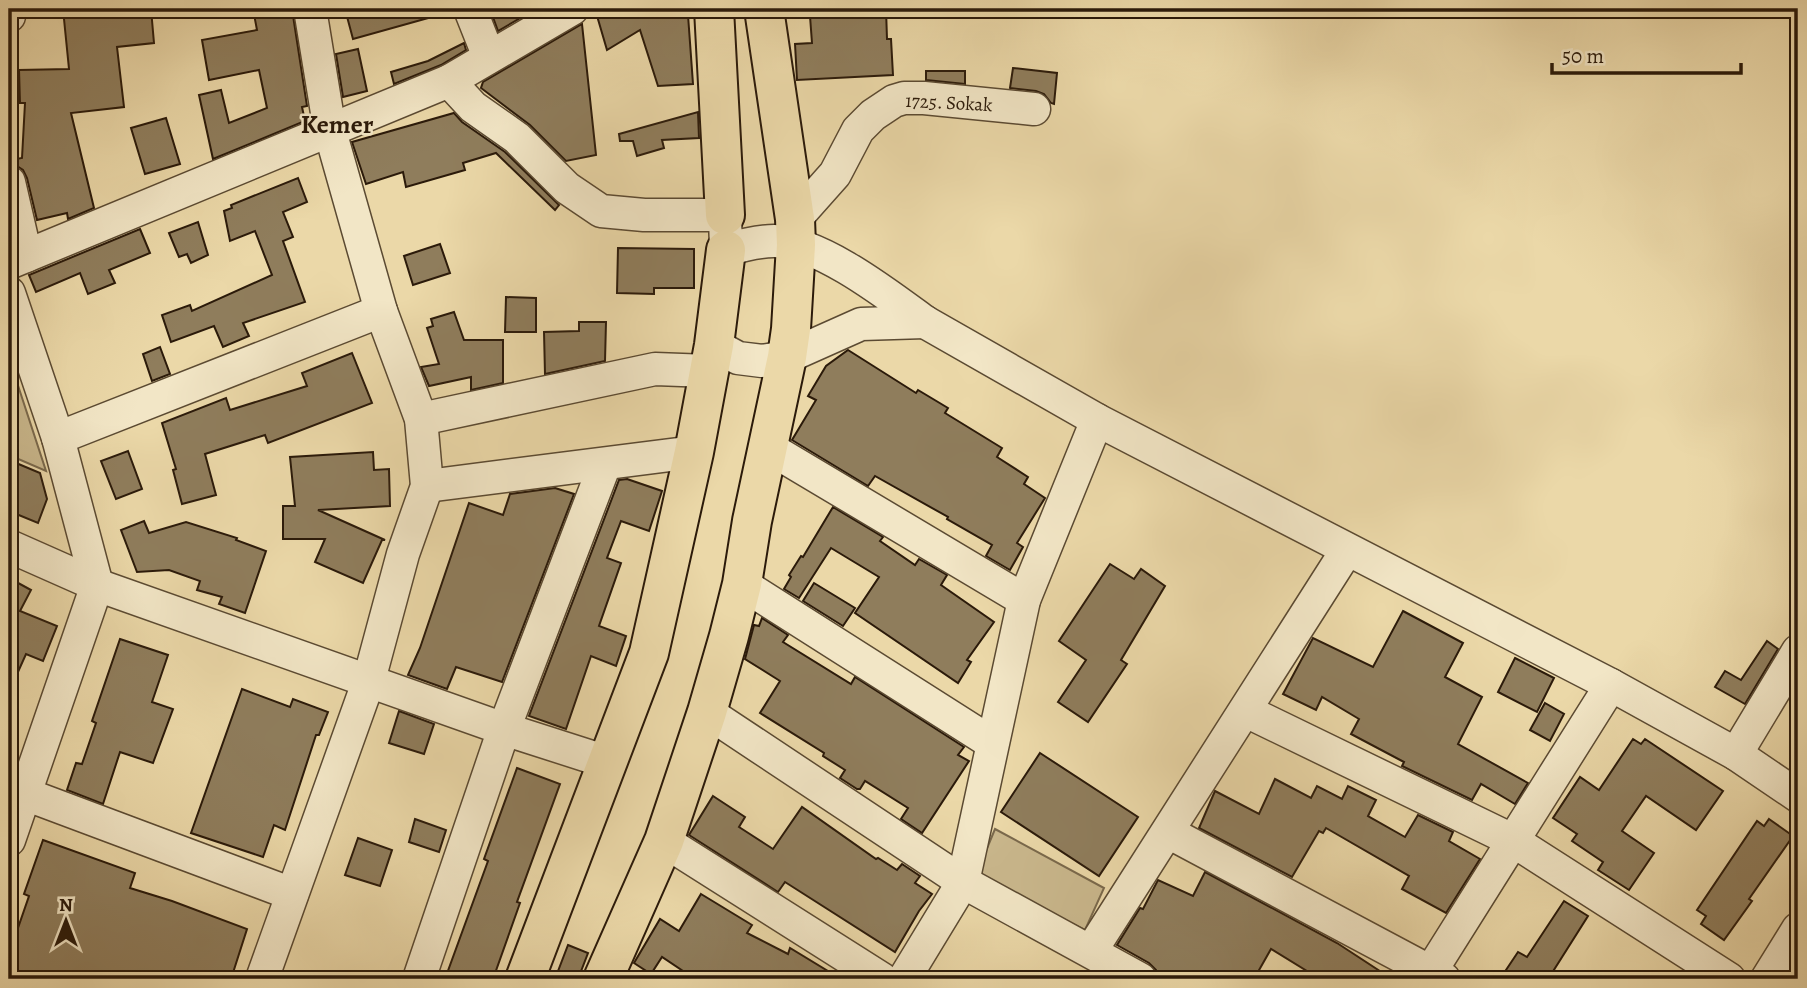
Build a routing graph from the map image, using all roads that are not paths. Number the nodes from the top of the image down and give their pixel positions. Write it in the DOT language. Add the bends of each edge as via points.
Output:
graph roads {
  1 [pos="9,9"];
  2 [pos="310,9"];
  3 [pos="470,9"];
  4 [pos="572,9"];
  5 [pos="714,9"];
  6 [pos="764,9"];
  7 [pos="9,16"];
  8 [pos="489,57"];
  9 [pos="449,81"];
  10 [pos="1034,109"];
  11 [pos="330,131"];
  12 [pos="9,182"];
  13 [pos="725,232"];
  14 [pos="795,232"];
  15 [pos="17,259"];
  16 [pos="9,293"];
  17 [pos="381,311"];
  18 [pos="925,322"];
  19 [pos="787,357"];
  20 [pos="712,358"];
  21 [pos="421,419"];
  22 [pos="1097,420"];
  23 [pos="58,438"];
  24 [pos="769,448"];
  25 [pos="694,452"];
  26 [pos="605,464"];
  27 [pos="427,486"];
  28 [pos="9,546"];
  29 [pos="1348,550"];
  30 [pos="97,584"];
  31 [pos="741,584"];
  32 [pos="1024,600"];
  33 [pos="1798,651"];
  34 [pos="369,680"];
  35 [pos="1611,685"];
  36 [pos="1246,711"];
  37 [pos="707,712"];
  38 [pos="504,729"];
  39 [pos="992,743"];
  40 [pos="1735,754"];
  41 [pos="607,762"];
  42 [pos="17,791"];
  43 [pos="1798,796"];
  44 [pos="1168,832"];
  45 [pos="9,840"];
  46 [pos="1512,840"];
  47 [pos="664,841"];
  48 [pos="963,882"];
  49 [pos="292,894"];
  50 [pos="1798,929"];
  51 [pos="1091,951"];
  52 [pos="613,975"];
  53 [pos="1434,977"];
  54 [pos="262,979"];
  55 [pos="419,979"];
  56 [pos="525,979"];
  57 [pos="882,979"];
  58 [pos="904,979"];
  59 [pos="1140,979"];
  60 [pos="1729,979"];
  61 [pos="1768,979"];
  1 -- 7 [label="street"];
  2 -- 11 [label="street"];
  3 -- 8 [label="street"];
  4 -- 8 [label="street"];
  5 -- 13 [label="main road"];
  6 -- 14 [label="main road"];
  8 -- 9 [label="street"];
  9 -- 11 [label="street"];
  9 -- 13 [label="street" via="567,188 601,211 677,216"];
  10 -- 14 [label="street, 1725. Sokak" via="924,98 894,101 858,130 835,174"];
  11 -- 15 [label="street"];
  11 -- 17 [label="street"];
  12 -- 15 [label="street"];
  13 -- 14 [label="street" via="753,242 776,241"];
  13 -- 20 [label="main road"];
  14 -- 18 [label="street"];
  14 -- 19 [label="main road"];
  16 -- 23 [label="street"];
  17 -- 21 [label="street"];
  17 -- 23 [label="street"];
  18 -- 19 [label="street" via="861,324"];
  18 -- 22 [label="street"];
  19 -- 20 [label="street" via="762,361"];
  19 -- 24 [label="main road"];
  20 -- 21 [label="street"];
  20 -- 25 [label="main road"];
  21 -- 27 [label="street"];
  22 -- 29 [label="street"];
  22 -- 32 [label="street"];
  23 -- 30 [label="street"];
  24 -- 31 [label="main road"];
  24 -- 32 [label="street"];
  25 -- 26 [label="street"];
  25 -- 41 [label="main road" via="649,653"];
  26 -- 27 [label="street"];
  26 -- 38 [label="street"];
  27 -- 34 [label="street" via="403,554"];
  28 -- 30 [label="street"];
  29 -- 35 [label="street"];
  29 -- 36 [label="street"];
  30 -- 34 [label="street"];
  30 -- 42 [label="street"];
  31 -- 37 [label="main road"];
  31 -- 39 [label="street"];
  32 -- 39 [label="street"];
  33 -- 40 [label="street"];
  34 -- 38 [label="street"];
  34 -- 49 [label="street"];
  35 -- 40 [label="street"];
  35 -- 46 [label="street"];
  36 -- 44 [label="street"];
  36 -- 46 [label="street"];
  37 -- 47 [label="main road"];
  37 -- 48 [label="street"];
  38 -- 41 [label="street"];
  38 -- 55 [label="street"];
  39 -- 48 [label="street"];
  40 -- 43 [label="street"];
  41 -- 56 [label="main road"];
  42 -- 45 [label="street"];
  42 -- 49 [label="street"];
  44 -- 51 [label="street"];
  44 -- 53 [label="street"];
  46 -- 53 [label="street"];
  46 -- 60 [label="street"];
  47 -- 52 [label="main road"];
  47 -- 57 [label="street"];
  48 -- 51 [label="street"];
  48 -- 58 [label="street"];
  49 -- 54 [label="street"];
  50 -- 61 [label="street"];
  51 -- 59 [label="street"];
}
